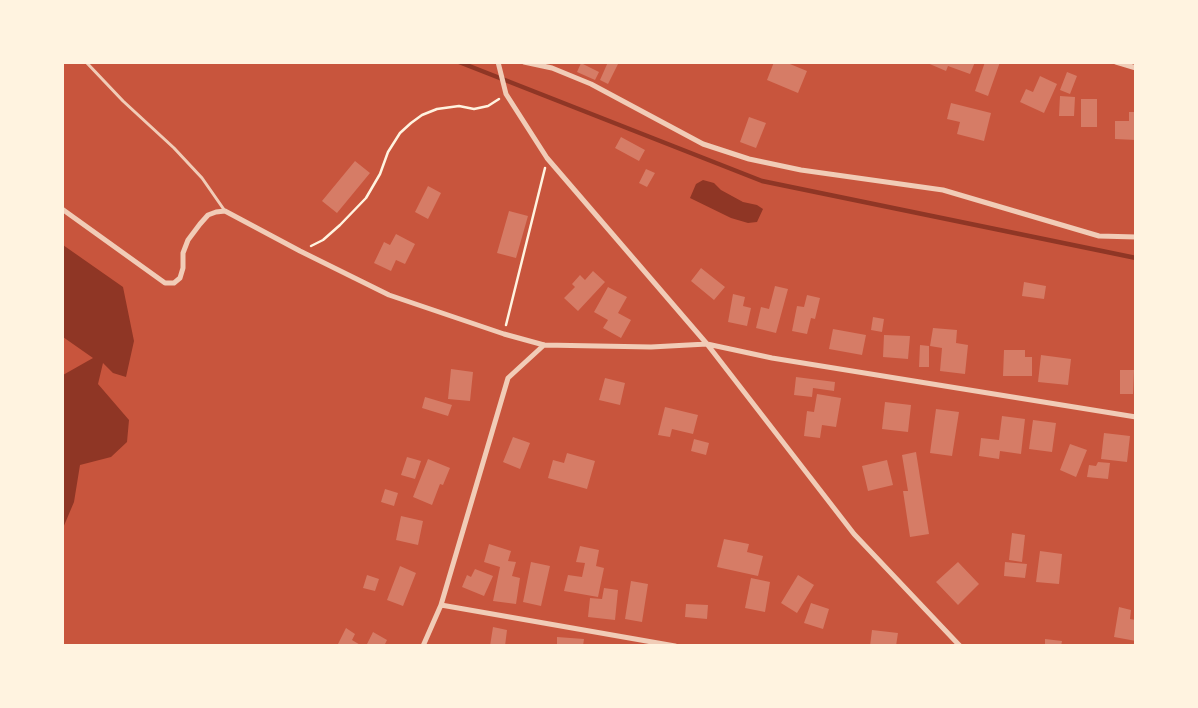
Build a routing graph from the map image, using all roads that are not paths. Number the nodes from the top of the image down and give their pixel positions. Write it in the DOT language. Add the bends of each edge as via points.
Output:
graph roads {
  1 [pos="86,62"];
  2 [pos="498,62"];
  3 [pos="524,62"];
  4 [pos="1116,62"];
  5 [pos="1136,68"];
  6 [pos="62,209"];
  7 [pos="225,211"];
  8 [pos="1136,237"];
  9 [pos="707,344"];
  10 [pos="544,345"];
  11 [pos="1136,417"];
  12 [pos="441,605"];
  13 [pos="423,646"];
  14 [pos="675,646"];
  15 [pos="960,646"];
  1 -- 7 [label="lane" via="202,178"];
  2 -- 9 [label="street" via="506,92 547,158"];
  3 -- 8 [label="street" via="552,68 591,84 704,144 749,159 801,170 943,190 1099,236"];
  4 -- 5 [label="street"];
  6 -- 7 [label="street" via="165,283 174,283 180,278 183,253 200,224 208,215"];
  7 -- 10 [label="street" via="389,294"];
  9 -- 10 [label="street" via="651,347"];
  9 -- 11 [label="street" via="772,358"];
  9 -- 15 [label="street" via="854,534"];
  10 -- 12 [label="street" via="508,378"];
  12 -- 13 [label="street"];
  12 -- 14 [label="street"];
}
